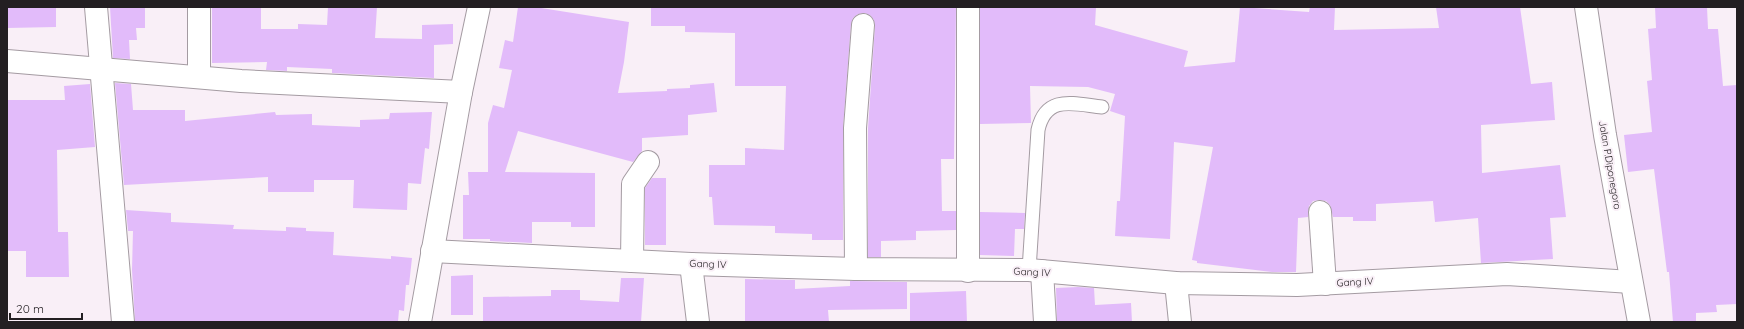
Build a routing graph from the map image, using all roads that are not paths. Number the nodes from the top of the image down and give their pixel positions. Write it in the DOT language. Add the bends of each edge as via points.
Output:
graph roads {
  1 [pos="96,7"];
  2 [pos="199,7"];
  3 [pos="479,7"];
  4 [pos="968,7"];
  5 [pos="1586,7"];
  6 [pos="863,25"];
  7 [pos="7,61"];
  8 [pos="102,69"];
  9 [pos="199,77"];
  10 [pos="461,92"];
  11 [pos="1102,107"];
  12 [pos="648,162"];
  13 [pos="1320,212"];
  14 [pos="432,251"];
  15 [pos="632,261"];
  16 [pos="691,264"];
  17 [pos="856,269"];
  18 [pos="968,271"];
  19 [pos="1035,271"];
  20 [pos="1631,282"];
  21 [pos="1176,283"];
  22 [pos="1326,284"];
  23 [pos="123,322"];
  24 [pos="420,322"];
  25 [pos="698,322"];
  26 [pos="1045,322"];
  27 [pos="1180,322"];
  28 [pos="1639,322"];
  1 -- 8 [label="street"];
  2 -- 9 [label="street"];
  3 -- 10 [label="street"];
  4 -- 18 [label="street"];
  5 -- 20 [label="street, Jalan P.Diponegoro"];
  6 -- 17 [label="street" via="855,128"];
  7 -- 8 [label="street"];
  8 -- 9 [label="street"];
  8 -- 23 [label="street"];
  9 -- 10 [label="street"];
  10 -- 14 [label="street"];
  11 -- 19 [label="lane" via="1058,104 1043,114 1038,130"];
  12 -- 15 [label="street" via="632,184"];
  13 -- 22 [label="street"];
  14 -- 15 [label="street, Gang IV"];
  14 -- 24 [label="street"];
  15 -- 16 [label="street, Gang IV"];
  16 -- 17 [label="street, Gang IV"];
  16 -- 25 [label="street"];
  17 -- 18 [label="street, Gang IV"];
  18 -- 19 [label="street, Gang IV"];
  19 -- 21 [label="street, Gang IV"];
  19 -- 26 [label="street"];
  20 -- 22 [label="street, Gang IV" via="1507,274"];
  20 -- 28 [label="street, Jalan P.Diponegoro"];
  21 -- 22 [label="street, Gang IV"];
  21 -- 27 [label="street"];
}
